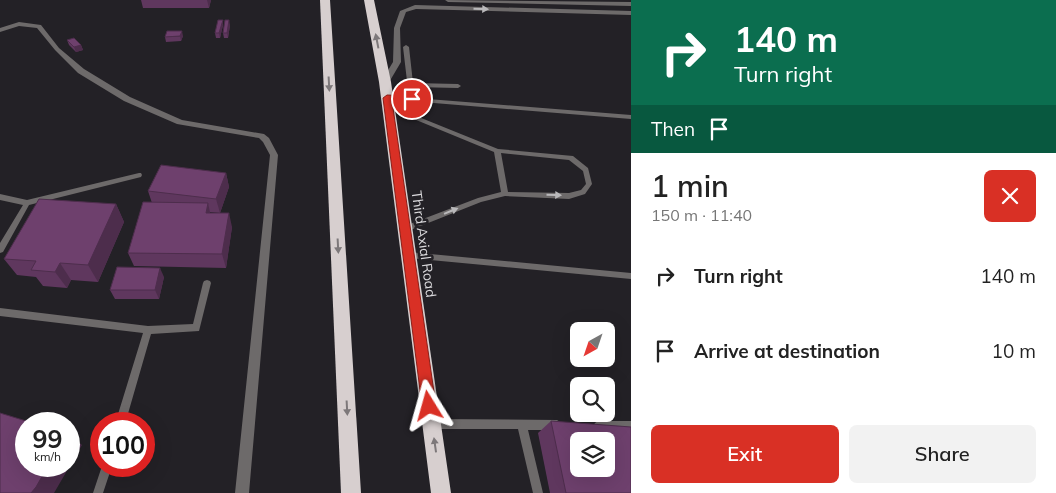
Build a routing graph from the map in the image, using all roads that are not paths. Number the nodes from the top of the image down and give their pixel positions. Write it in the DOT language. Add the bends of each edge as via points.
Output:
graph roads {
  1 [pos="325,0"];
  2 [pos="369,0"];
  3 [pos="448,0"];
  4 [pos="570,2"];
  5 [pos="631,4"];
  6 [pos="579,13"];
  7 [pos="631,13"];
  8 [pos="0,30"];
  9 [pos="406,47"];
  10 [pos="385,82"];
  11 [pos="412,85"];
  12 [pos="458,86"];
  13 [pos="412,99"];
  14 [pos="388,103"];
  15 [pos="631,117"];
  16 [pos="497,152"];
  17 [pos="139,175"];
  18 [pos="505,194"];
  19 [pos="0,197"];
  20 [pos="27,203"];
  21 [pos="405,229"];
  22 [pos="0,250"];
  23 [pos="409,255"];
  24 [pos="631,276"];
  25 [pos="207,283"];
  26 [pos="0,312"];
  27 [pos="148,330"];
  28 [pos="124,412"];
  29 [pos="432,424"];
  30 [pos="522,425"];
  31 [pos="572,426"];
  32 [pos="592,426"];
  33 [pos="631,426"];
  34 [pos="103,477"];
  35 [pos="98,493"];
  36 [pos="242,493"];
  37 [pos="351,493"];
  38 [pos="441,493"];
  39 [pos="538,493"];
  1 -- 37 [label="highway, one-way"];
  10 -- 2 [label="highway, Third Axial Road, one-way"];
  3 -- 4 [label="street"];
  4 -- 5 [label="street"];
  4 -- 6 [label="street"];
  6 -- 7 [label="street"];
  10 -- 6 [label="street, one-way" via="397,62 397,28 403,12 415,7"];
  8 -- 36 [label="street" via="19,24 39,26 68,61 108,90 180,122 261,136 274,155"];
  9 -- 11 [label="lane"];
  10 -- 14 [label="highway, Third Axial Road"];
  11 -- 12 [label="lane"];
  11 -- 13 [label="lane"];
  13 -- 14 [label="lane"];
  13 -- 15 [label="lane"];
  14 -- 16 [label="lane"];
  14 -- 21 [label="highway, Third Axial Road"];
  16 -- 18 [label="lane"];
  18 -- 16 [label="lane, one-way" via="569,196 583,192 589,184 586,170 571,158"];
  17 -- 20 [label="lane"];
  21 -- 18 [label="lane, one-way" via="480,200"];
  19 -- 20 [label="lane"];
  20 -- 22 [label="lane"];
  21 -- 23 [label="highway, Third Axial Road"];
  23 -- 24 [label="lane"];
  23 -- 29 [label="highway, Third Axial Road"];
  25 -- 27 [label="lane" via="196,328"];
  26 -- 27 [label="lane"];
  27 -- 28 [label="lane"];
  29 -- 30 [label="lane"];
  38 -- 29 [label="highway, Third Axial Road, one-way"];
  30 -- 31 [label="lane"];
  30 -- 39 [label="lane"];
  32 -- 33 [label="lane"];
  34 -- 35 [label="lane"];
}
